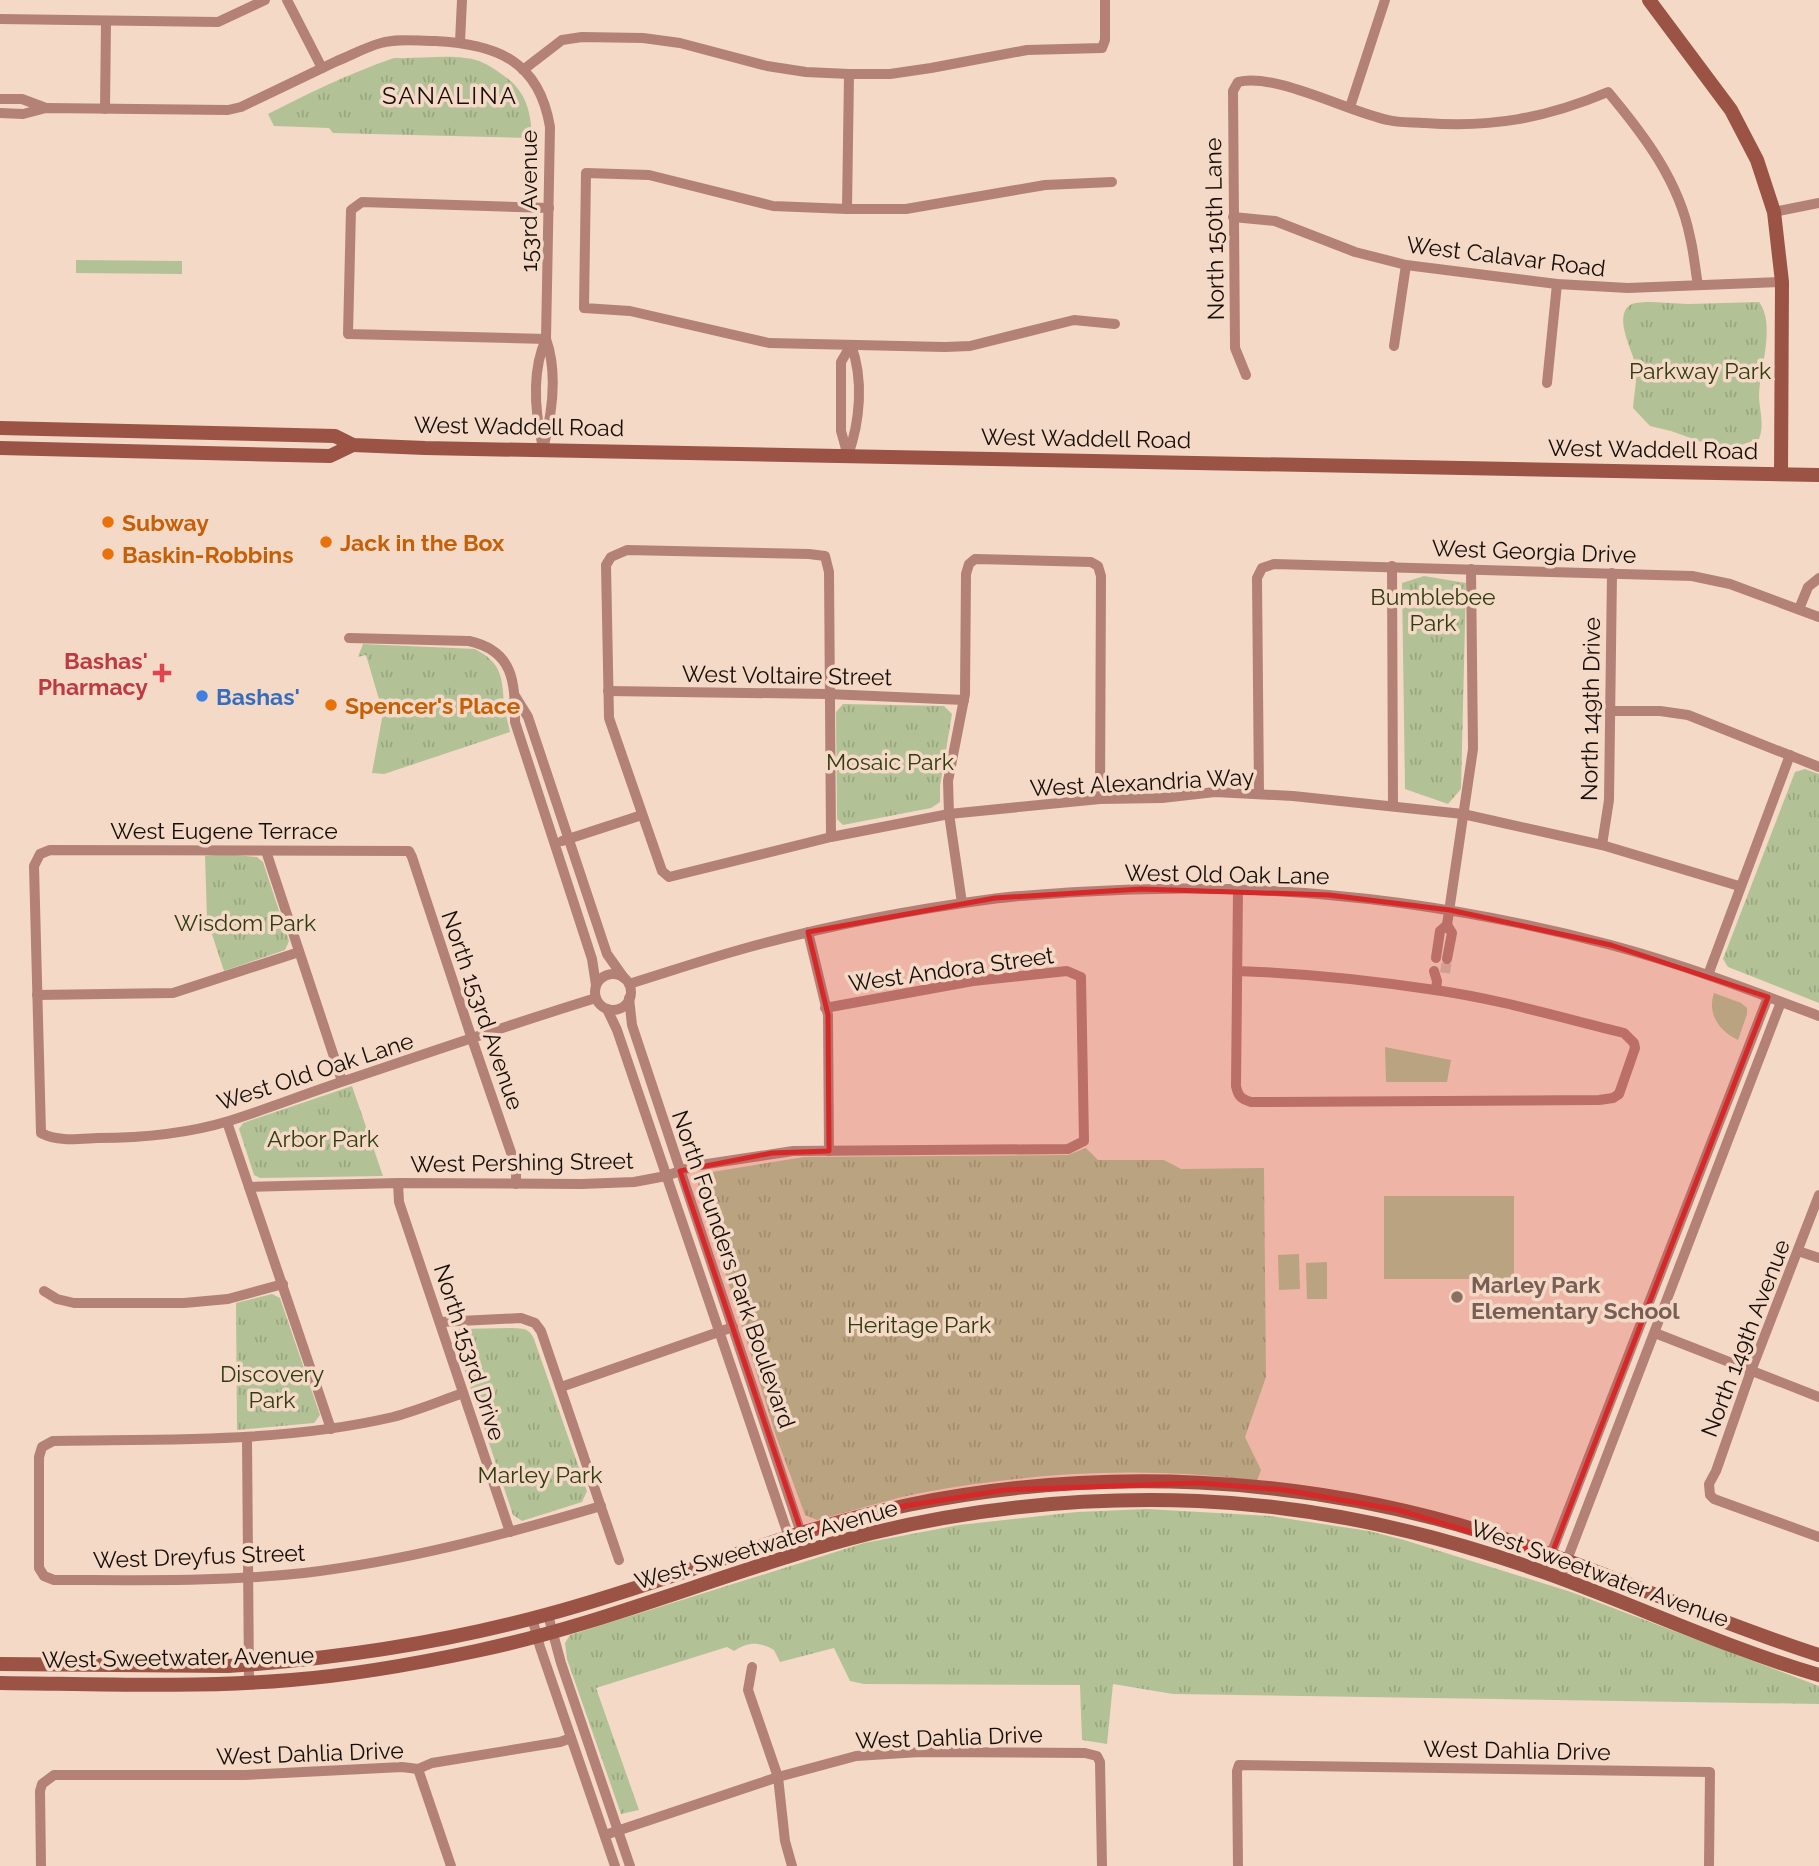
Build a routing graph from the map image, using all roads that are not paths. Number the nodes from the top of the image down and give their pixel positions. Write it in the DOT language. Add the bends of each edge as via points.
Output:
graph roads {
  1 [pos="265,0"];
  2 [pos="287,0"];
  3 [pos="462,0"];
  4 [pos="1105,0"];
  5 [pos="1385,0"];
  6 [pos="1649,0"];
  7 [pos="0,19"];
  8 [pos="106,21"];
  9 [pos="460,42"];
  10 [pos="322,68"];
  11 [pos="523,70"];
  12 [pos="849,74"];
  13 [pos="0,99"];
  14 [pos="1350,107"];
  15 [pos="47,108"];
  16 [pos="105,109"];
  17 [pos="0,113"];
  18 [pos="1112,182"];
  19 [pos="1819,203"];
  20 [pos="549,208"];
  21 [pos="847,209"];
  22 [pos="1773,212"];
  23 [pos="1233,217"];
  24 [pos="1406,265"];
  25 [pos="1782,282"];
  26 [pos="1558,284"];
  27 [pos="1698,285"];
  28 [pos="1115,324"];
  29 [pos="546,339"];
  30 [pos="851,345"];
  31 [pos="1394,346"];
  32 [pos="1246,375"];
  33 [pos="1547,383"];
  34 [pos="0,428"];
  35 [pos="278,435"];
  36 [pos="353,445"];
  37 [pos="0,448"];
  38 [pos="543,449"];
  39 [pos="143,452"];
  40 [pos="848,456"];
  41 [pos="1782,474"];
  42 [pos="1819,475"];
  43 [pos="1392,566"];
  44 [pos="1471,569"];
  45 [pos="1612,573"];
  46 [pos="1819,578"];
  47 [pos="1799,609"];
  48 [pos="1819,617"];
  49 [pos="349,638"];
  50 [pos="608,691"];
  51 [pos="828,694"];
  52 [pos="515,695"];
  53 [pos="964,700"];
  54 [pos="1610,711"];
  55 [pos="1790,755"];
  56 [pos="1819,767"];
  57 [pos="1259,794"];
  58 [pos="1100,799"];
  59 [pos="1393,806"];
  60 [pos="949,814"];
  61 [pos="1465,814"];
  62 [pos="642,815"];
  63 [pos="831,837"];
  64 [pos="568,839"];
  65 [pos="555,843"];
  66 [pos="1602,845"];
  67 [pos="409,850"];
  68 [pos="266,851"];
  69 [pos="1739,886"];
  70 [pos="1238,889"];
  71 [pos="962,903"];
  72 [pos="1450,911"];
  73 [pos="808,932"];
  74 [pos="299,953"];
  75 [pos="1442,955"];
  76 [pos="1237,971"];
  77 [pos="1445,973"];
  78 [pos="1709,975"];
  79 [pos="626,981"];
  80 [pos="1436,981"];
  81 [pos="596,985"];
  82 [pos="37,995"];
  83 [pos="1768,997"];
  84 [pos="596,998"];
  85 [pos="629,998"];
  86 [pos="1781,1002"];
  87 [pos="825,1008"];
  88 [pos="607,1009"];
  89 [pos="1819,1016"];
  90 [pos="472,1039"];
  91 [pos="342,1082"];
  92 [pos="227,1122"];
  93 [pos="1084,1142"];
  94 [pos="830,1151"];
  95 [pos="680,1171"];
  96 [pos="666,1175"];
  97 [pos="398,1183"];
  98 [pos="516,1184"];
  99 [pos="249,1186"];
  100 [pos="1819,1195"];
  101 [pos="1798,1251"];
  102 [pos="1819,1258"];
  103 [pos="282,1284"];
  104 [pos="44,1290"];
  105 [pos="440,1322"];
  106 [pos="733,1327"];
  107 [pos="718,1332"];
  108 [pos="1655,1333"];
  109 [pos="1751,1371"];
  110 [pos="561,1387"];
  111 [pos="463,1393"];
  112 [pos="1819,1397"];
  113 [pos="331,1429"];
  114 [pos="247,1437"];
  115 [pos="601,1506"];
  116 [pos="510,1532"];
  117 [pos="796,1535"];
  118 [pos="1819,1537"];
  119 [pos="801,1553"];
  120 [pos="1551,1556"];
  121 [pos="619,1560"];
  122 [pos="1566,1561"];
  123 [pos="1544,1572"];
  124 [pos="248,1578"];
  125 [pos="1560,1578"];
  126 [pos="548,1615"];
  127 [pos="532,1618"];
  128 [pos="552,1632"];
  129 [pos="537,1637"];
  130 [pos="1819,1655"];
  131 [pos="0,1664"];
  132 [pos="248,1664"];
  133 [pos="752,1667"];
  134 [pos="1819,1675"];
  135 [pos="249,1682"];
  136 [pos="0,1683"];
  137 [pos="571,1738"];
  138 [pos="418,1769"];
  139 [pos="778,1777"];
  140 [pos="619,1831"];
  141 [pos="605,1835"];
  142 [pos="41,1866"];
  143 [pos="451,1866"];
  144 [pos="615,1866"];
  145 [pos="630,1866"];
  146 [pos="792,1866"];
  147 [pos="1102,1866"];
  148 [pos="1238,1866"];
  149 [pos="1709,1866"];
  1 -- 8 [label="street" via="218,22"];
  2 -- 10 [label="street"];
  3 -- 9 [label="street"];
  4 -- 12 [label="street" via="1102,48 1027,50 890,74"];
  5 -- 14 [label="street"];
  6 -- 22 [label="street" via="1731,110 1757,160"];
  7 -- 8 [label="street"];
  8 -- 16 [label="street"];
  9 -- 10 [label="street" via="385,42"];
  9 -- 11 [label="street" via="495,51"];
  10 -- 16 [label="street" via="228,110"];
  11 -- 12 [label="street" via="562,40 582,37 680,43 767,66"];
  11 -- 20 [label="street, 153rd Avenue" via="538,90 548,116"];
  12 -- 21 [label="street"];
  13 -- 15 [label="street" via="22,99"];
  14 -- 23 [label="street, North 150th Lane" via="1281,85 1238,82 1233,91"];
  14 -- 27 [label="street" via="1387,120 1489,125 1547,114 1608,92 1668,174 1690,234"];
  15 -- 16 [label="street"];
  15 -- 17 [label="street"];
  18 -- 21 [label="street" via="1045,185 906,209"];
  19 -- 22 [label="street"];
  20 -- 29 [label="street, 153rd Avenue"];
  20 -- 29 [label="street" via="362,202 351,210 348,334"];
  21 -- 30 [label="street" via="773,206 649,175 586,173 584,307 630,311 769,343"];
  22 -- 25 [label="street"];
  23 -- 24 [label="street, West Calavar Road" via="1275,221"];
  23 -- 32 [label="street, North 150th Lane" via="1235,348"];
  24 -- 26 [label="street, West Calavar Road"];
  24 -- 31 [label="street"];
  25 -- 27 [label="street, West Calavar Road"];
  25 -- 41 [label="street"];
  26 -- 27 [label="street, West Calavar Road"];
  26 -- 33 [label="street"];
  28 -- 30 [label="street" via="1074,320 970,346"];
  29 -- 38 [label="street, 153rd Avenue" via="538,356 536,419"];
  30 -- 40 [label="street" via="858,363 857,430"];
  30 -- 40 [label="street" via="841,362 841,430"];
  34 -- 35 [label="street, West Waddell Road"];
  35 -- 36 [label="street, West Waddell Road" via="335,436"];
  35 -- 39 [label="street" via="259,443 187,441"];
  36 -- 38 [label="street, West Waddell Road"];
  36 -- 39 [label="street, West Waddell Road" via="330,456"];
  37 -- 39 [label="street, West Waddell Road"];
  38 -- 40 [label="street, West Waddell Road"];
  40 -- 41 [label="street, West Waddell Road"];
  41 -- 42 [label="street, West Waddell Road"];
  43 -- 44 [label="street, West Georgia Drive"];
  43 -- 57 [label="street, West Georgia Drive" via="1274,564 1262,568 1257,578"];
  43 -- 59 [label="street"];
  44 -- 45 [label="street, West Georgia Drive"];
  44 -- 61 [label="street" via="1473,749"];
  45 -- 47 [label="street, West Georgia Drive" via="1692,576 1730,584"];
  45 -- 54 [label="street, North 149th Drive"];
  46 -- 47 [label="street" via="1808,587"];
  47 -- 48 [label="street, West Georgia Drive"];
  49 -- 52 [label="street" via="482,644 506,661"];
  50 -- 51 [label="street, West Voltaire Street"];
  50 -- 51 [label="street" via="606,565 611,557 627,550 825,556 829,572"];
  50 -- 62 [label="street" via="609,718"];
  51 -- 53 [label="street, West Voltaire Street"];
  51 -- 63 [label="street"];
  52 -- 64 [label="street" via="528,717"];
  52 -- 65 [label="street" via="515,722"];
  53 -- 58 [label="street" via="968,564 975,559 1091,562 1098,566"];
  53 -- 60 [label="street" via="948,781"];
  54 -- 55 [label="street" via="1688,715"];
  54 -- 66 [label="street, North 149th Drive" via="1609,800"];
  55 -- 56 [label="street"];
  55 -- 69 [label="street"];
  57 -- 58 [label="street, West Alexandria Way"];
  57 -- 59 [label="street, West Alexandria Way"];
  58 -- 60 [label="street, West Alexandria Way"];
  59 -- 61 [label="street, West Alexandria Way"];
  60 -- 63 [label="street, West Alexandria Way"];
  60 -- 71 [label="street"];
  61 -- 66 [label="street, West Alexandria Way"];
  61 -- 72 [label="street"];
  62 -- 63 [label="street, West Alexandria Way" via="662,871 669,877"];
  62 -- 64 [label="street"];
  64 -- 65 [label="street"];
  64 -- 79 [label="street" via="607,954"];
  65 -- 81 [label="street"];
  66 -- 69 [label="street, West Alexandria Way"];
  67 -- 68 [label="street, West Eugene Terrace"];
  67 -- 90 [label="street, North 153rd Avenue"];
  68 -- 74 [label="street"];
  68 -- 82 [label="street, West Eugene Terrace" via="50,850 40,854 34,866"];
  69 -- 78 [label="street"];
  70 -- 71 [label="street, West Old Oak Lane" via="1141,889"];
  70 -- 72 [label="street, West Old Oak Lane"];
  70 -- 76 [label="street"];
  71 -- 73 [label="street, West Old Oak Lane"];
  72 -- 75 [label="street" via="1447,925 1440,931"];
  72 -- 78 [label="street, West Old Oak Lane" via="1581,938"];
  73 -- 79 [label="street, West Old Oak Lane"];
  73 -- 87 [label="street"];
  74 -- 82 [label="street" via="173,993"];
  74 -- 91 [label="street"];
  76 -- 80 [label="street"];
  76 -- 80 [label="street" via="1236,1086 1242,1099 1251,1102 1599,1100 1619,1094 1635,1048 1624,1033"];
  77 -- 80 [label="street"];
  78 -- 83 [label="street, West Old Oak Lane"];
  79 -- 81 [label="street" via="608,974"];
  79 -- 85 [label="street"];
  81 -- 84 [label="street"];
  82 -- 92 [label="street, West Old Oak Lane" via="41,1133 53,1139 123,1138 179,1133"];
  83 -- 86 [label="street, West Old Oak Lane"];
  83 -- 120 [label="street"];
  84 -- 88 [label="street"];
  84 -- 90 [label="street, West Old Oak Lane"];
  85 -- 88 [label="street" via="618,1009"];
  85 -- 95 [label="street, North Founders Park Boulevard" via="632,1025"];
  86 -- 89 [label="street, West Old Oak Lane"];
  86 -- 108 [label="street"];
  87 -- 93 [label="street, West Andora Street" via="973,981 1067,971 1081,978"];
  87 -- 94 [label="street"];
  88 -- 96 [label="street, North Founders Park Boulevard"];
  90 -- 91 [label="street, West Old Oak Lane"];
  90 -- 98 [label="street, North 153rd Avenue" via="516,1167"];
  91 -- 92 [label="street, West Old Oak Lane"];
  92 -- 99 [label="street"];
  93 -- 94 [label="street, West Pershing Street" via="1068,1149"];
  94 -- 95 [label="street, West Pershing Street" via="772,1153"];
  95 -- 96 [label="street, West Pershing Street"];
  95 -- 106 [label="street, North Founders Park Boulevard"];
  96 -- 98 [label="street, West Pershing Street" via="634,1182"];
  96 -- 107 [label="street, North Founders Park Boulevard"];
  97 -- 98 [label="street, West Pershing Street"];
  97 -- 99 [label="street, West Pershing Street"];
  97 -- 105 [label="street, North 153rd Drive" via="399,1202"];
  99 -- 103 [label="street"];
  100 -- 101 [label="street, North 149th Avenue"];
  101 -- 102 [label="street"];
  101 -- 109 [label="street, North 149th Avenue"];
  103 -- 104 [label="street" via="228,1299 184,1303 74,1303"];
  103 -- 113 [label="street"];
  105 -- 110 [label="street" via="521,1318 535,1322"];
  105 -- 111 [label="street, North 153rd Drive"];
  106 -- 107 [label="street"];
  106 -- 117 [label="street, North Founders Park Boulevard"];
  107 -- 110 [label="street"];
  107 -- 117 [label="street, North Founders Park Boulevard"];
  108 -- 109 [label="street"];
  108 -- 122 [label="street"];
  109 -- 112 [label="street"];
  109 -- 118 [label="street, North 149th Avenue" via="1709,1484 1710,1495"];
  110 -- 115 [label="street"];
  111 -- 113 [label="street" via="395,1416"];
  111 -- 116 [label="street, North 153rd Drive"];
  113 -- 114 [label="street"];
  114 -- 124 [label="street"];
  114 -- 124 [label="street, West Dreyfus Street" via="53,1441 42,1447 39,1568 54,1580"];
  115 -- 116 [label="street, West Dreyfus Street"];
  115 -- 121 [label="street"];
  116 -- 124 [label="street, West Dreyfus Street" via="369,1563"];
  117 -- 119 [label="street, North Founders Park Boulevard"];
  117 -- 120 [label="street, West Sweetwater Avenue" via="905,1506 1005,1490 1102,1482 1199,1483 1284,1490 1384,1507 1479,1531"];
  117 -- 126 [label="street, West Sweetwater Avenue"];
  119 -- 123 [label="street, West Sweetwater Avenue" via="903,1526 1004,1510 1105,1501 1198,1501 1360,1521 1453,1543"];
  119 -- 128 [label="street, West Sweetwater Avenue"];
  120 -- 122 [label="street, West Sweetwater Avenue"];
  120 -- 123 [label="street"];
  122 -- 125 [label="street"];
  122 -- 130 [label="street, West Sweetwater Avenue"];
  123 -- 125 [label="street, West Sweetwater Avenue"];
  124 -- 132 [label="street"];
  125 -- 134 [label="street, West Sweetwater Avenue"];
  126 -- 127 [label="street, West Sweetwater Avenue"];
  126 -- 128 [label="street"];
  127 -- 129 [label="street"];
  127 -- 132 [label="street, West Sweetwater Avenue" via="396,1646"];
  128 -- 129 [label="street, West Sweetwater Avenue"];
  128 -- 140 [label="street"];
  129 -- 135 [label="street, West Sweetwater Avenue" via="400,1666"];
  129 -- 137 [label="street"];
  131 -- 132 [label="street, West Sweetwater Avenue"];
  132 -- 135 [label="street"];
  133 -- 139 [label="street" via="748,1690"];
  135 -- 136 [label="street, West Sweetwater Avenue"];
  137 -- 138 [label="street, West Dahlia Drive"];
  137 -- 141 [label="street"];
  138 -- 142 [label="street, West Dahlia Drive" via="54,1775 40,1791"];
  138 -- 143 [label="street"];
  139 -- 140 [label="street, West Dahlia Drive"];
  139 -- 146 [label="street"];
  139 -- 147 [label="street, West Dahlia Drive" via="856,1756 920,1752 1097,1756"];
  140 -- 141 [label="street, West Dahlia Drive"];
  140 -- 145 [label="street"];
  141 -- 144 [label="street"];
  148 -- 149 [label="street, West Dahlia Drive" via="1239,1765 1710,1772"];
}
